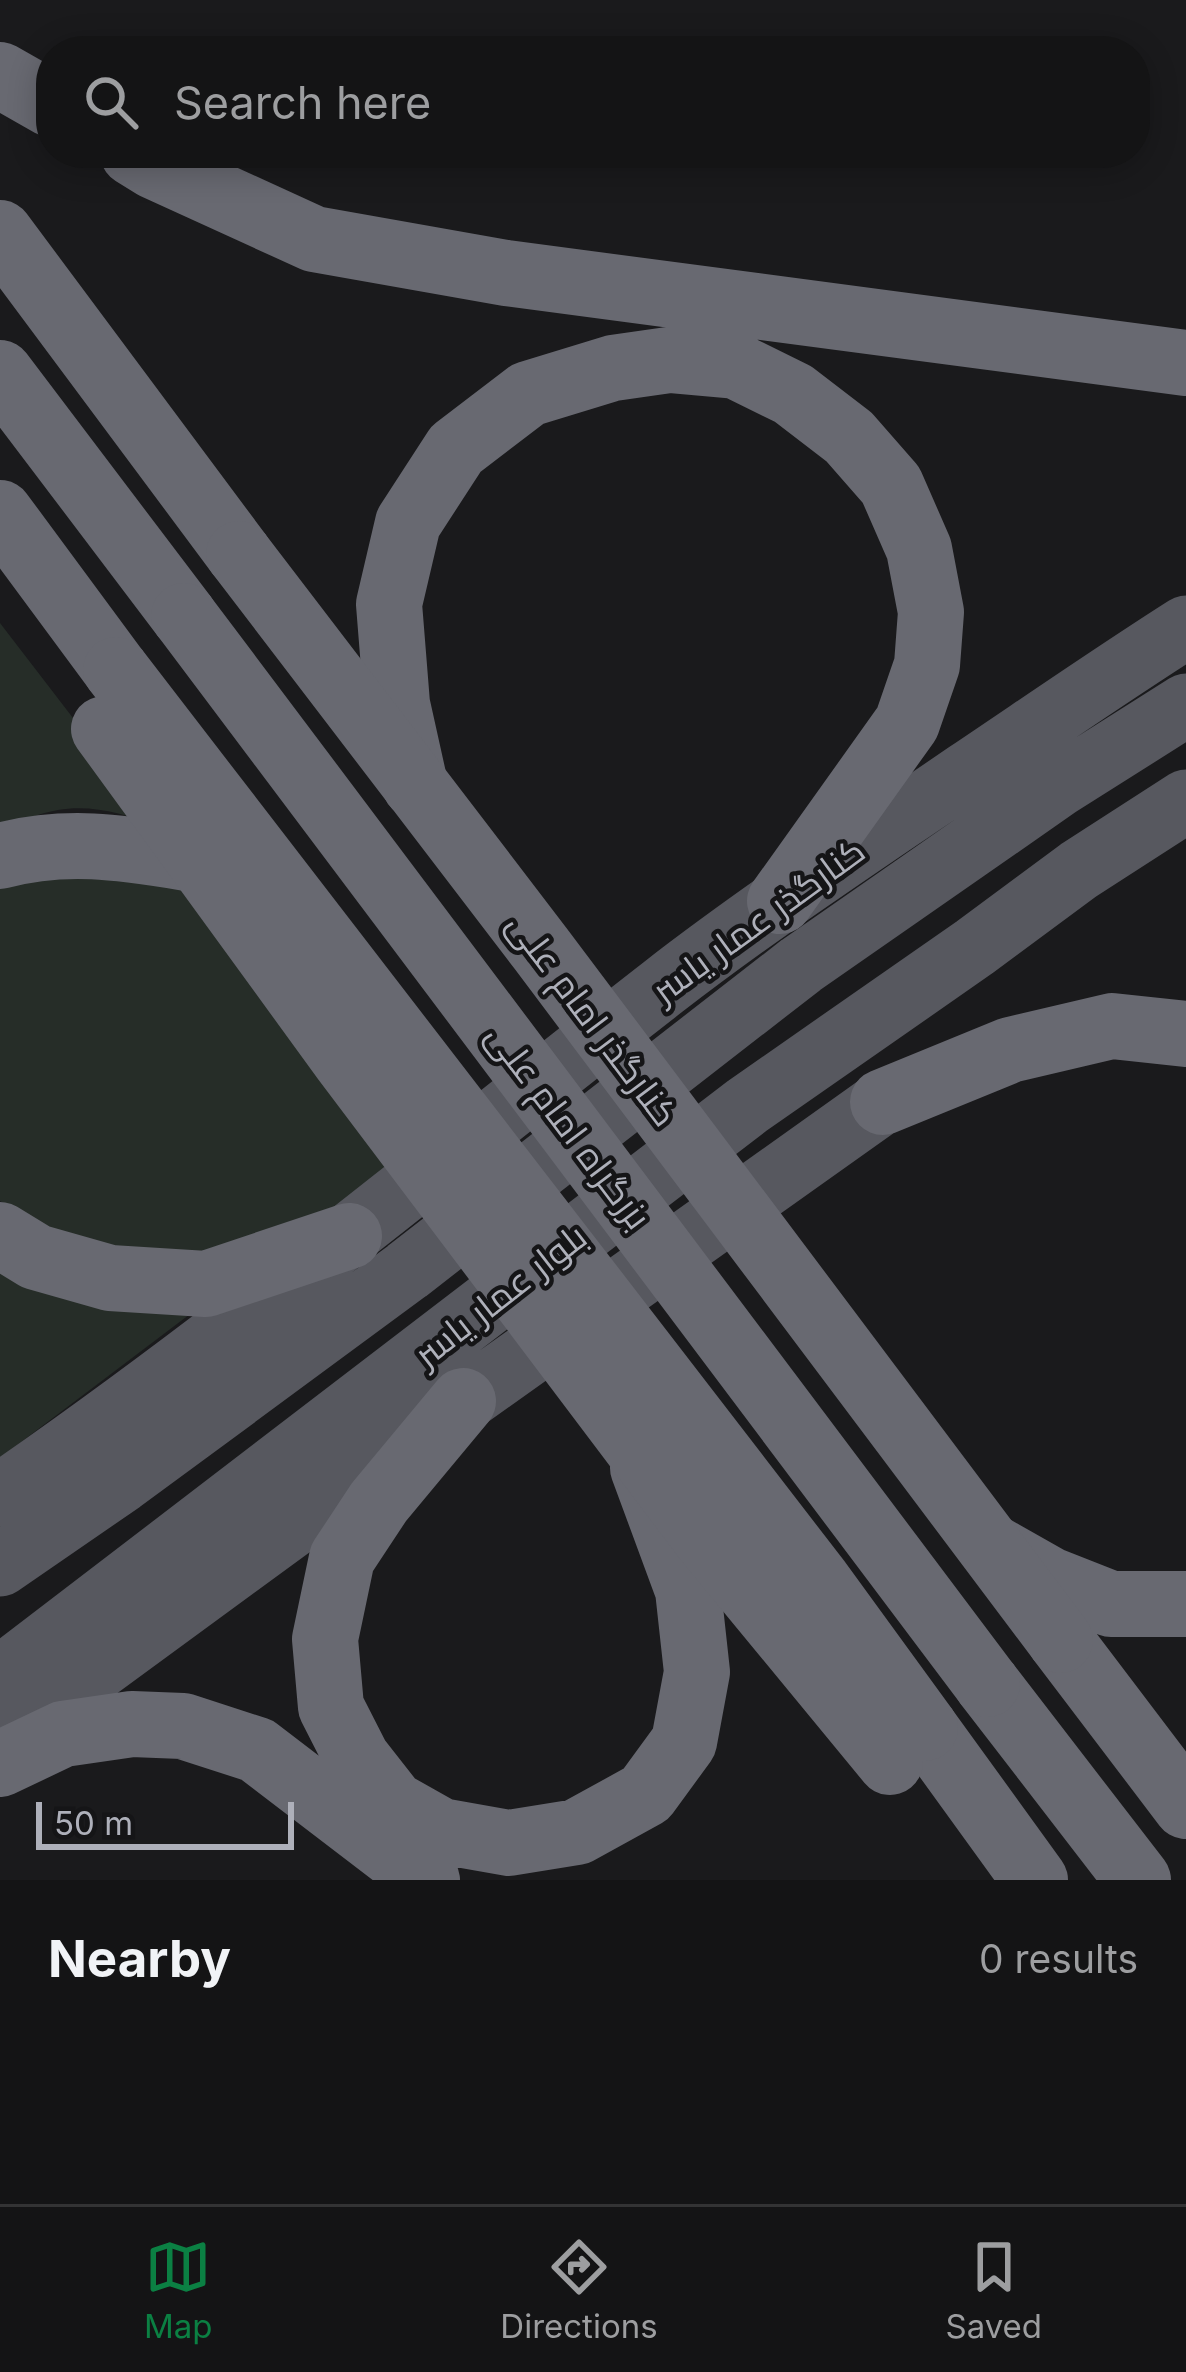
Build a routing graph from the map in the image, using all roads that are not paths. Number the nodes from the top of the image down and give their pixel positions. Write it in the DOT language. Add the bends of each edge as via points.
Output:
graph roads {
  1 [pos="0,74"];
  2 [pos="36,95"];
  3 [pos="158,168"];
  4 [pos="0,233"];
  5 [pos="1186,363"];
  6 [pos="0,373"];
  7 [pos="0,513"];
  8 [pos="0,588"];
  9 [pos="1186,627"];
  10 [pos="110,700"];
  11 [pos="1186,705"];
  12 [pos="415,785"];
  13 [pos="1186,801"];
  14 [pos="0,856"];
  15 [pos="200,860"];
  16 [pos="780,901"];
  17 [pos="1186,1034"];
  18 [pos="883,1102"];
  19 [pos="0,1235"];
  20 [pos="349,1236"];
  21 [pos="463,1401"];
  22 [pos="634,1442"];
  23 [pos="0,1495"];
  24 [pos="990,1546"];
  25 [pos="0,1565"];
  26 [pos="1186,1604"];
  27 [pos="0,1678"];
  28 [pos="0,1740"];
  29 [pos="908,1745"];
  30 [pos="0,1764"];
  31 [pos="1186,1806"];
  32 [pos="428,1880"];
  33 [pos="986,1880"];
  34 [pos="1036,1880"];
  35 [pos="1138,1880"];
  1 -- 2 [label="highway"];
  3 -- 5 [label="highway" via="314,239 506,273"];
  4 -- 12 [label="highway, کنارگذر امام علی, bridge"];
  6 -- 35 [label="highway, بزرگراه امام علی, bridge"];
  7 -- 10 [label="highway"];
  8 -- 10 [label="highway"];
  9 -- 16 [label="main road, کنارگذر عمار یاسر"];
  10 -- 15 [label="highway, bridge"];
  10 -- 29 [label="highway, bridge" via="804,1562"];
  11 -- 25 [label="main road, بلوار عمار یاسر" via="801,965 407,1271"];
  12 -- 16 [label="highway" via="397,704 389,604 408,524 457,449 528,394 613,368 669,361 736,366 793,394 849,437 891,485 919,549 931,612 928,665 907,723"];
  12 -- 24 [label="highway, کنارگذر امام علی, bridge"];
  13 -- 27 [label="main road, بلوار عمار یاسر" via="747,1106"];
  14 -- 15 [label="highway" via="109,845"];
  15 -- 22 [label="highway, bridge"];
  16 -- 20 [label="main road, کنارگذر عمار یاسر"];
  17 -- 18 [label="highway" via="1112,1026 1010,1051"];
  18 -- 21 [label="main road"];
  19 -- 20 [label="highway" via="36,1256 110,1278 206,1284"];
  20 -- 23 [label="main road, کنارگذر عمار یاسر"];
  21 -- 22 [label="highway" via="342,1558 325,1640 331,1707 357,1758 393,1804 441,1831 509,1843 578,1832 646,1794 684,1742 698,1672 688,1590"];
  21 -- 28 [label="main road"];
  22 -- 29 [label="highway, bridge" via="707,1540"];
  24 -- 26 [label="highway" via="1111,1604"];
  24 -- 31 [label="highway, کنارگذر امام علی, bridge"];
  29 -- 33 [label="highway"];
  29 -- 34 [label="highway"];
  30 -- 32 [label="highway" via="63,1734 183,1726 257,1750"];
}
